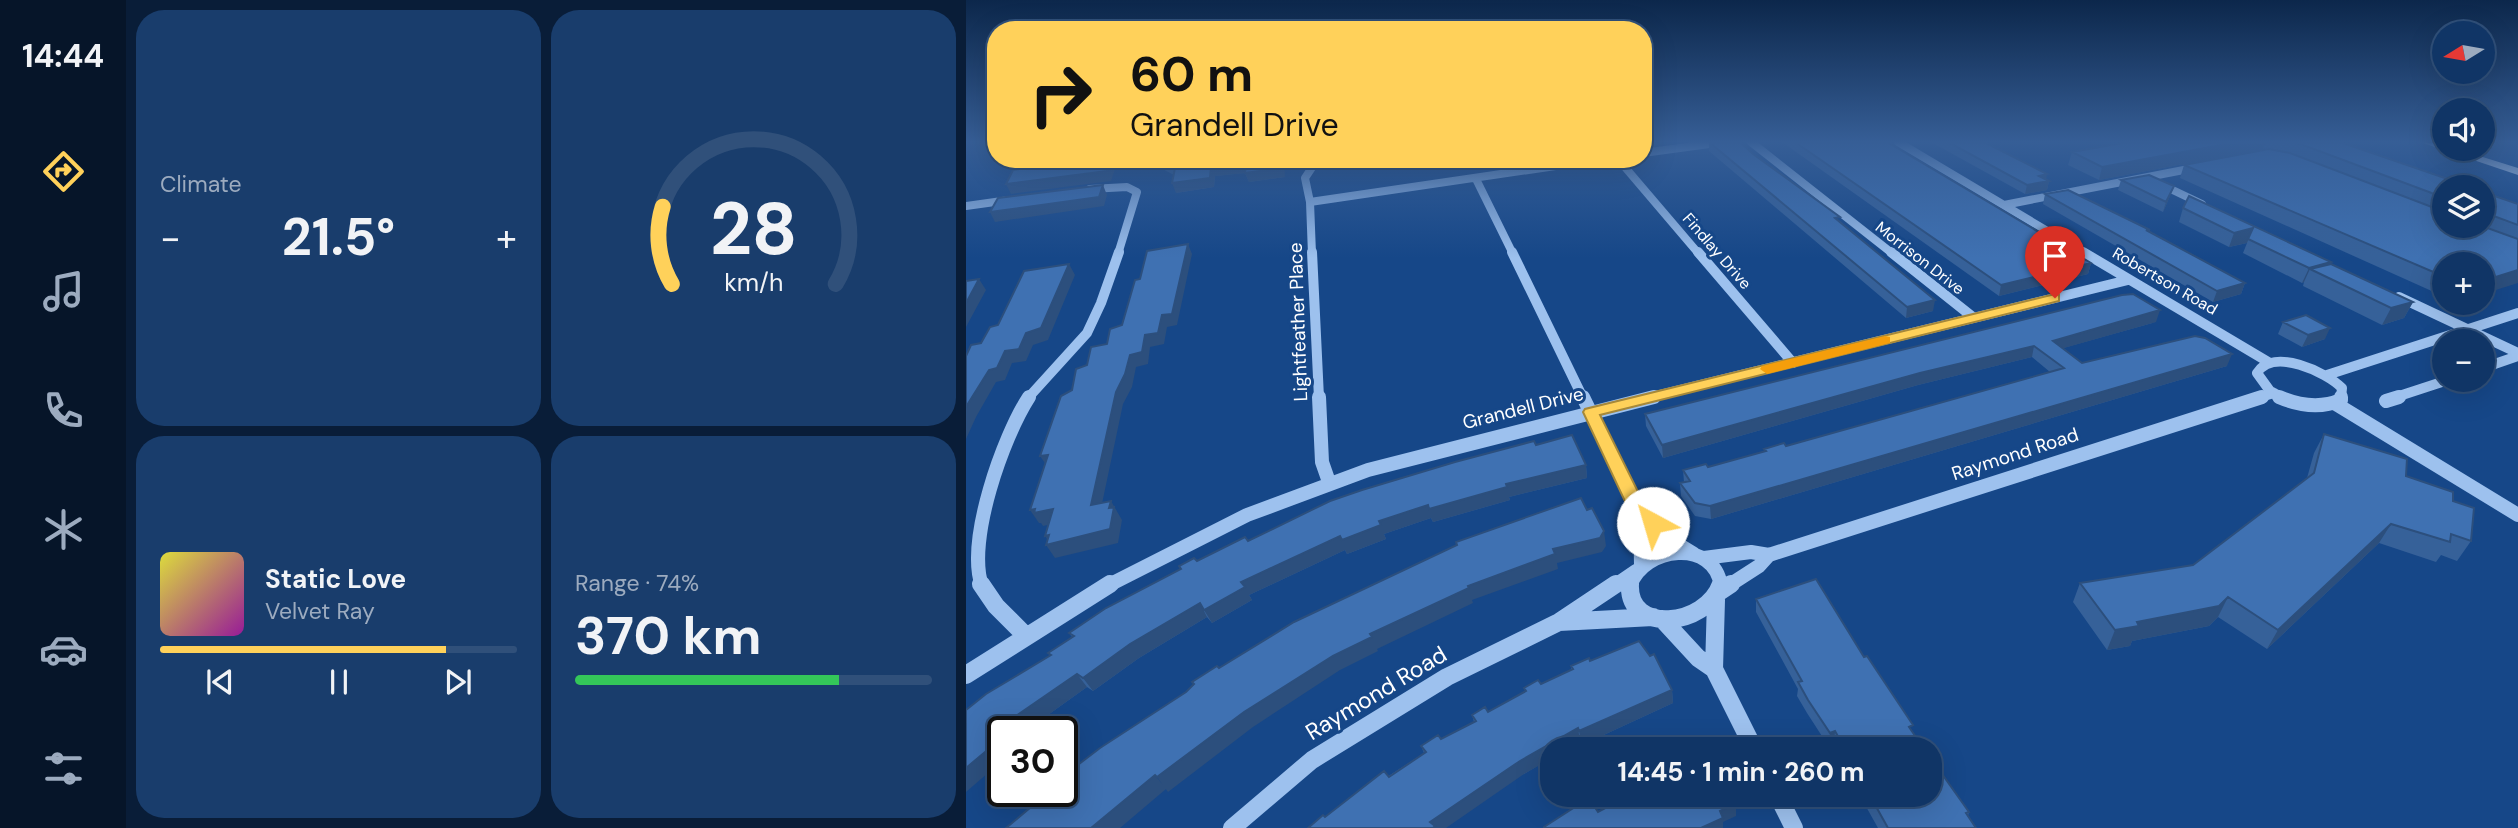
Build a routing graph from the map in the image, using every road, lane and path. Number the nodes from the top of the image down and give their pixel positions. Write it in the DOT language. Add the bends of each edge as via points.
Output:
graph roads {
  1 [pos="1306,181"];
  2 [pos="1464,181"];
  3 [pos="1477,181"];
  4 [pos="1637,181"];
  5 [pos="1800,181"];
  6 [pos="1963,181"];
  7 [pos="2127,181"];
  8 [pos="2153,181"];
  9 [pos="1086,190"];
  10 [pos="1019,199"];
  11 [pos="1310,202"];
  12 [pos="2004,205"];
  13 [pos="966,206"];
  14 [pos="2208,207"];
  15 [pos="2128,280"];
  16 [pos="2393,294"];
  17 [pos="2518,313"];
  18 [pos="1973,318"];
  19 [pos="2468,329"];
  20 [pos="2432,341"];
  21 [pos="2495,342"];
  22 [pos="2518,354"];
  23 [pos="1793,363"];
  24 [pos="2270,363"];
  25 [pos="2495,363"];
  26 [pos="2327,375"];
  27 [pos="2432,385"];
  28 [pos="2274,393"];
  29 [pos="2386,401"];
  30 [pos="2336,404"];
  31 [pos="1591,412"];
  32 [pos="1329,482"];
  33 [pos="1640,514"];
  34 [pos="2518,515"];
  35 [pos="1769,555"];
  36 [pos="1699,556"];
  37 [pos="1639,568"];
  38 [pos="1717,595"];
  39 [pos="1659,618"];
  40 [pos="1559,622"];
  41 [pos="1024,634"];
  42 [pos="1714,668"];
  43 [pos="966,675"];
  44 [pos="1748,737"];
  45 [pos="1784,807"];
  46 [pos="1232,828"];
  47 [pos="1794,828"];
  1 -- 11 [label="street, Lightfeather Place"];
  2 -- 11 [label="street"];
  3 -- 31 [label="street"];
  4 -- 23 [label="street, Findlay Drive"];
  5 -- 18 [label="street, Morrison Drive"];
  6 -- 12 [label="street, Robertson Road"];
  7 -- 12 [label="street"];
  8 -- 14 [label="street"];
  9 -- 41 [label="street" via="1127,187 1138,192 1093,323 1026,401 975,530 973,560 982,586"];
  10 -- 13 [label="street"];
  11 -- 32 [label="street, Lightfeather Place" via="1322,462"];
  12 -- 15 [label="street, Robertson Road"];
  15 -- 18 [label="street, Grandell Drive"];
  15 -- 24 [label="street, Robertson Road"];
  16 -- 19 [label="street"];
  17 -- 19 [label="street"];
  18 -- 23 [label="street, Grandell Drive"];
  20 -- 26 [label="street"];
  21 -- 22 [label="street"];
  22 -- 25 [label="street"];
  23 -- 31 [label="street, Grandell Drive"];
  24 -- 26 [label="street" via="2301,365"];
  24 -- 28 [label="street" via="2258,373 2264,387"];
  26 -- 30 [label="street" via="2342,388"];
  27 -- 29 [label="street"];
  28 -- 30 [label="street" via="2312,405"];
  28 -- 35 [label="street, Raymond Road"];
  30 -- 34 [label="street"];
  31 -- 32 [label="street, Grandell Drive" via="1409,457"];
  31 -- 33 [label="street"];
  32 -- 41 [label="street, Grandell Drive" via="1182,546"];
  33 -- 36 [label="street"];
  33 -- 37 [label="street"];
  35 -- 36 [label="street, Raymond Road"];
  35 -- 38 [label="street, Raymond Road"];
  36 -- 37 [label="street" via="1672,552"];
  36 -- 38 [label="street" via="1718,573"];
  37 -- 39 [label="street" via="1632,579 1632,597 1645,612"];
  37 -- 40 [label="street, Raymond Road"];
  38 -- 39 [label="street" via="1694,616"];
  38 -- 42 [label="street" via="1712,625 1717,647"];
  39 -- 40 [label="street, Raymond Road"];
  39 -- 42 [label="street"];
  40 -- 46 [label="street, Raymond Road" via="1447,677 1312,760"];
  41 -- 43 [label="street, Grandell Drive"];
  42 -- 44 [label="street"];
  45 -- 47 [label="street"];
}
